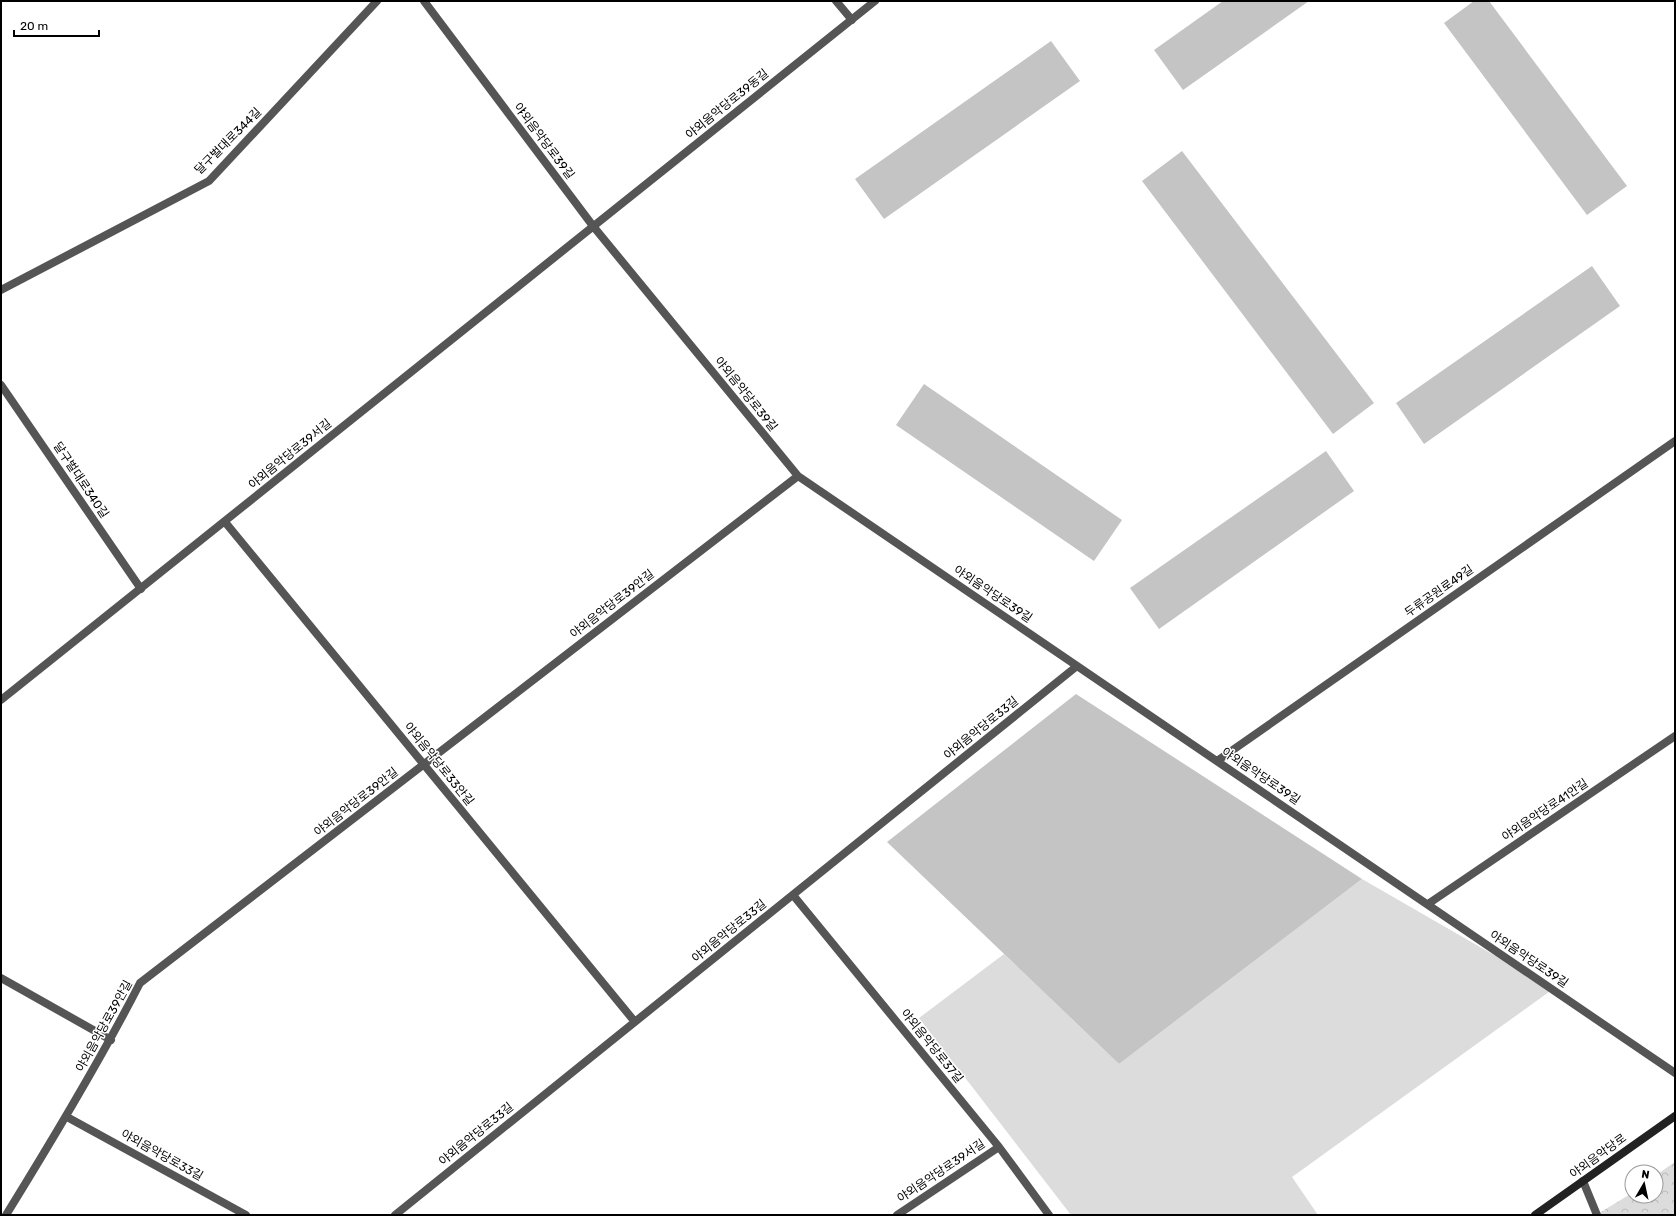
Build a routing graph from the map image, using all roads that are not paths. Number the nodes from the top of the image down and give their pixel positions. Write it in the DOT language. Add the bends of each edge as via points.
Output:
graph roads {
  1 [pos="377,1"];
  2 [pos="424,1"];
  3 [pos="836,1"];
  4 [pos="875,1"];
  5 [pos="852,20"];
  6 [pos="593,226"];
  7 [pos="1,290"];
  8 [pos="1,385"];
  9 [pos="1675,441"];
  10 [pos="798,476"];
  11 [pos="224,522"];
  12 [pos="141,589"];
  13 [pos="1078,666"];
  14 [pos="1,700"];
  15 [pos="1675,736"];
  16 [pos="1217,761"];
  17 [pos="424,764"];
  18 [pos="793,895"];
  19 [pos="1428,904"];
  20 [pos="1,978"];
  21 [pos="635,1022"];
  22 [pos="111,1040"];
  23 [pos="1675,1073"];
  24 [pos="1675,1116"];
  25 [pos="67,1117"];
  26 [pos="999,1147"];
  27 [pos="1583,1181"];
  28 [pos="6,1215"];
  29 [pos="246,1215"];
  30 [pos="395,1215"];
  31 [pos="897,1215"];
  32 [pos="1049,1215"];
  33 [pos="1535,1215"];
  34 [pos="1597,1215"];
  1 -- 7 [label="street, 달구벌대로344길" via="208,181"];
  2 -- 6 [label="street, 야외음악당로39길"];
  3 -- 5 [label="street"];
  4 -- 5 [label="street, 야외음악당로39동길"];
  5 -- 6 [label="street, 야외음악당로39동길"];
  6 -- 10 [label="street, 야외음악당로39길"];
  6 -- 11 [label="street, 야외음악당로39서길"];
  8 -- 12 [label="street, 달구벌대로340길"];
  9 -- 16 [label="street, 두류공원로49길"];
  10 -- 13 [label="street, 야외음악당로39길"];
  10 -- 17 [label="street, 야외음악당로39안길"];
  11 -- 12 [label="street, 야외음악당로39서길"];
  11 -- 17 [label="street, 야외음악당로33안길"];
  12 -- 14 [label="street, 야외음악당로39서길"];
  13 -- 16 [label="street, 야외음악당로39길"];
  13 -- 18 [label="street, 야외음악당로33길"];
  15 -- 19 [label="street, 야외음악당로41안길"];
  16 -- 19 [label="street, 야외음악당로39길"];
  17 -- 21 [label="street, 야외음악당로33안길"];
  17 -- 22 [label="street, 야외음악당로39안길" via="140,983"];
  18 -- 21 [label="street, 야외음악당로33길"];
  18 -- 26 [label="street, 야외음악당로37길"];
  19 -- 23 [label="street, 야외음악당로39길"];
  20 -- 22 [label="street"];
  21 -- 30 [label="street, 야외음악당로33길"];
  22 -- 25 [label="street, 야외음악당로39안길"];
  24 -- 27 [label="main road, 야외음악당로"];
  25 -- 28 [label="street, 야외음악당로39안길"];
  25 -- 29 [label="street, 야외음악당로33길"];
  26 -- 31 [label="street, 야외음악당로39서길"];
  26 -- 32 [label="street, 야외음악당로37길"];
  27 -- 33 [label="main road, 야외음악당로"];
  27 -- 34 [label="street"];
}
